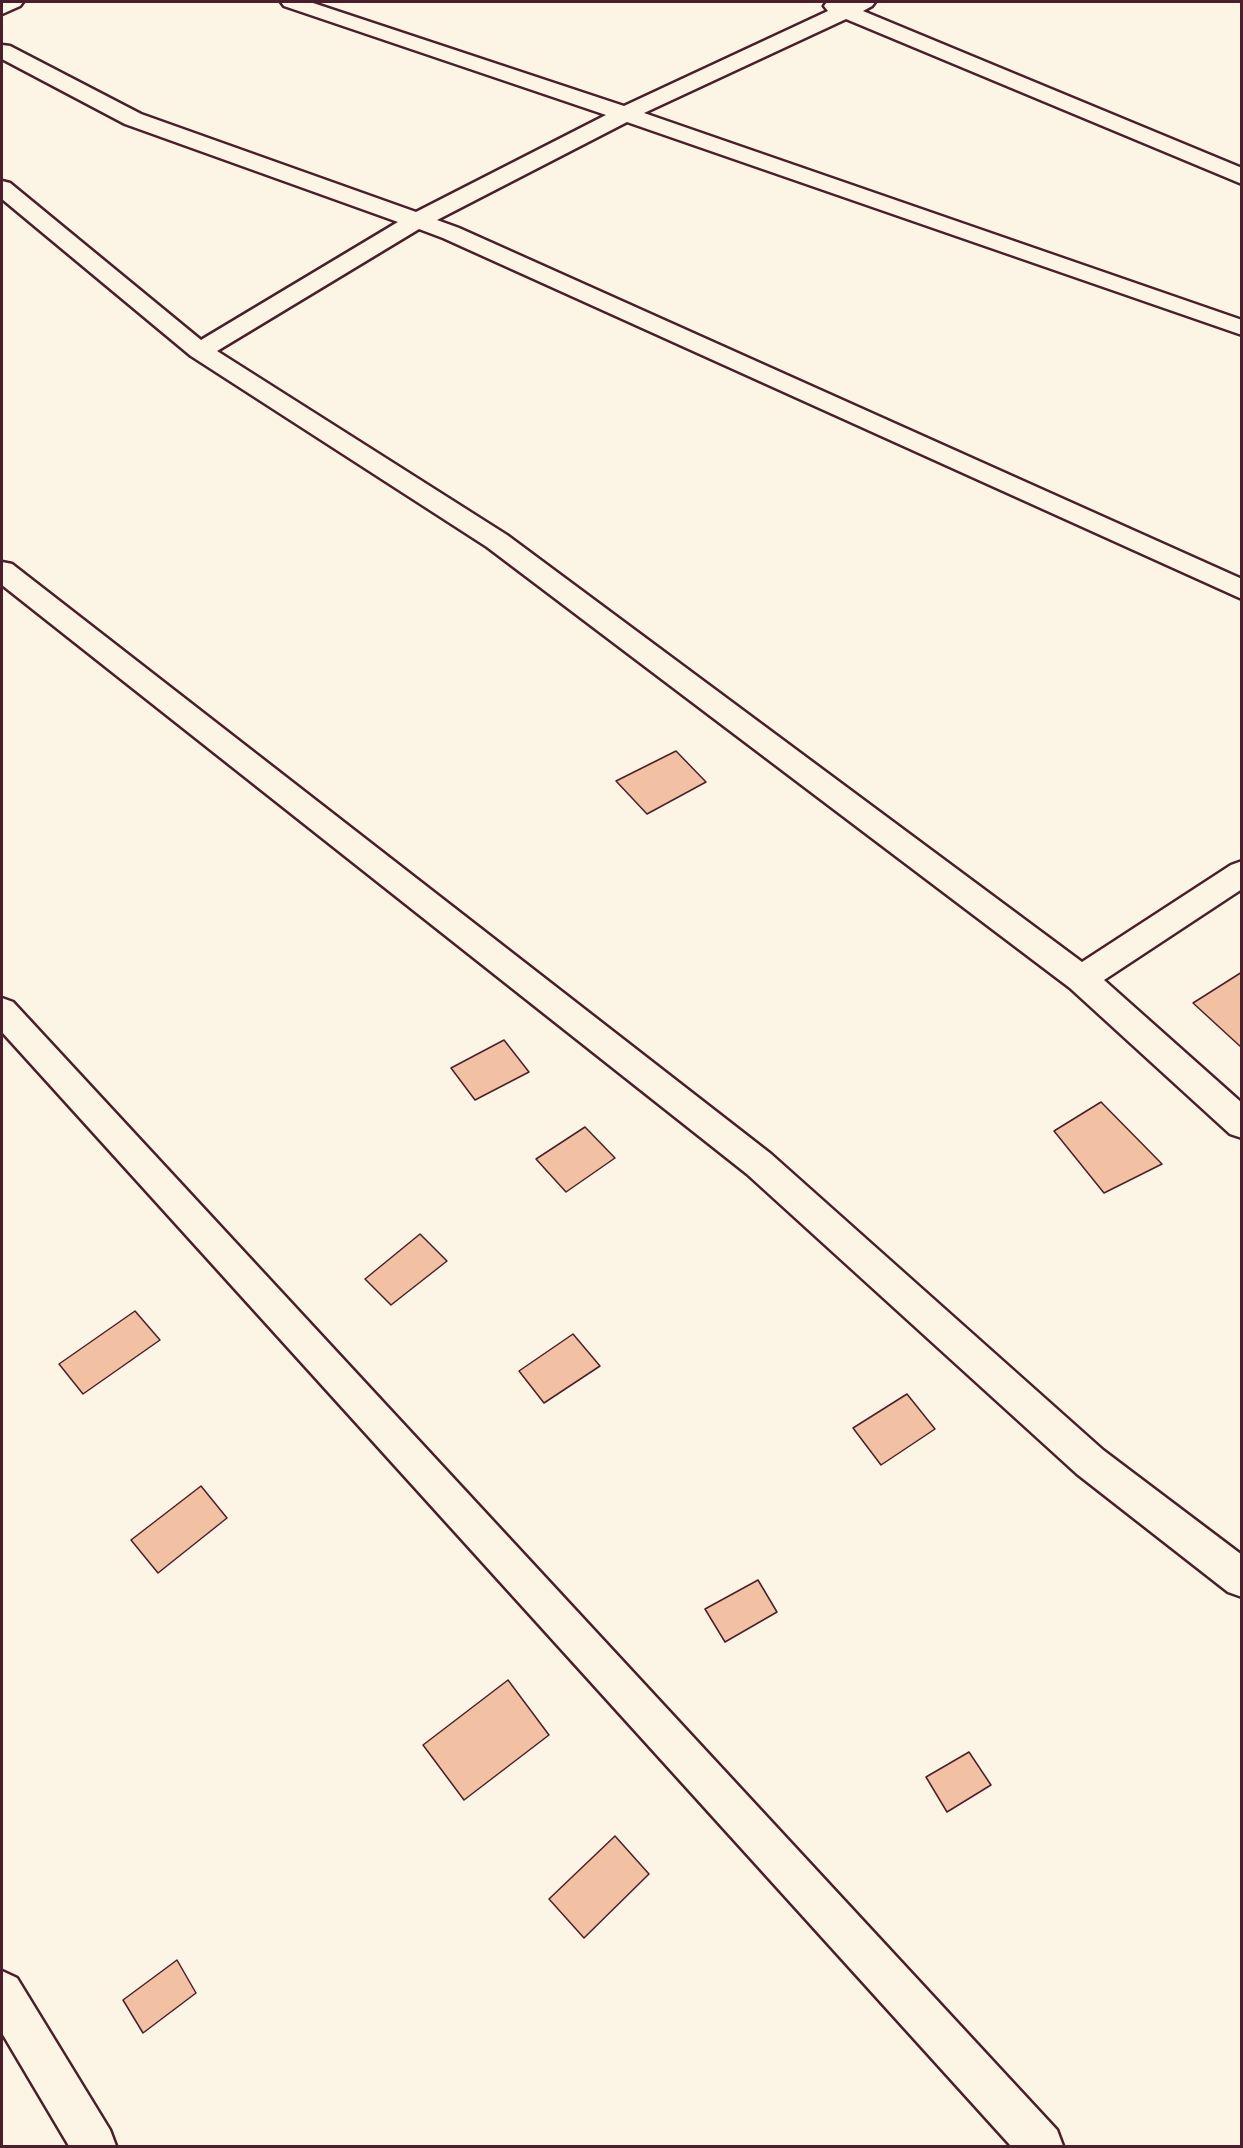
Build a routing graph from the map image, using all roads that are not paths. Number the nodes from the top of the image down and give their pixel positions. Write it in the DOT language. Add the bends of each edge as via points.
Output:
graph roads {
  1 [pos="13,2"];
  2 [pos="291,2"];
  3 [pos="822,2"];
  4 [pos="866,2"];
  5 [pos="2,8"];
  6 [pos="844,10"];
  7 [pos="2,51"];
  8 [pos="625,114"];
  9 [pos="1242,154"];
  10 [pos="1219,165"];
  11 [pos="1242,177"];
  12 [pos="2,188"];
  13 [pos="415,222"];
  14 [pos="1242,328"];
  15 [pos="200,351"];
  16 [pos="2,571"];
  17 [pos="1242,590"];
  18 [pos="1242,873"];
  19 [pos="1081,979"];
  20 [pos="2,1011"];
  21 [pos="1242,1124"];
  22 [pos="1242,1580"];
  23 [pos="2,1993"];
  24 [pos="94,2146"];
  25 [pos="1041,2146"];
  1 -- 5 [label="main road"];
  2 -- 8 [label="main road"];
  3 -- 6 [label="main road"];
  4 -- 6 [label="main road"];
  6 -- 8 [label="main road"];
  6 -- 10 [label="main road"];
  7 -- 13 [label="main road" via="134,119"];
  8 -- 13 [label="main road"];
  8 -- 14 [label="main road"];
  9 -- 10 [label="main road"];
  10 -- 11 [label="main road"];
  12 -- 15 [label="main road"];
  13 -- 15 [label="main road"];
  13 -- 17 [label="main road" via="461,238"];
  15 -- 19 [label="main road" via="497,541"];
  16 -- 22 [label="main road" via="759,1164 1090,1462"];
  18 -- 19 [label="main road"];
  19 -- 21 [label="main road"];
  20 -- 25 [label="main road"];
  23 -- 24 [label="main road"];
}
